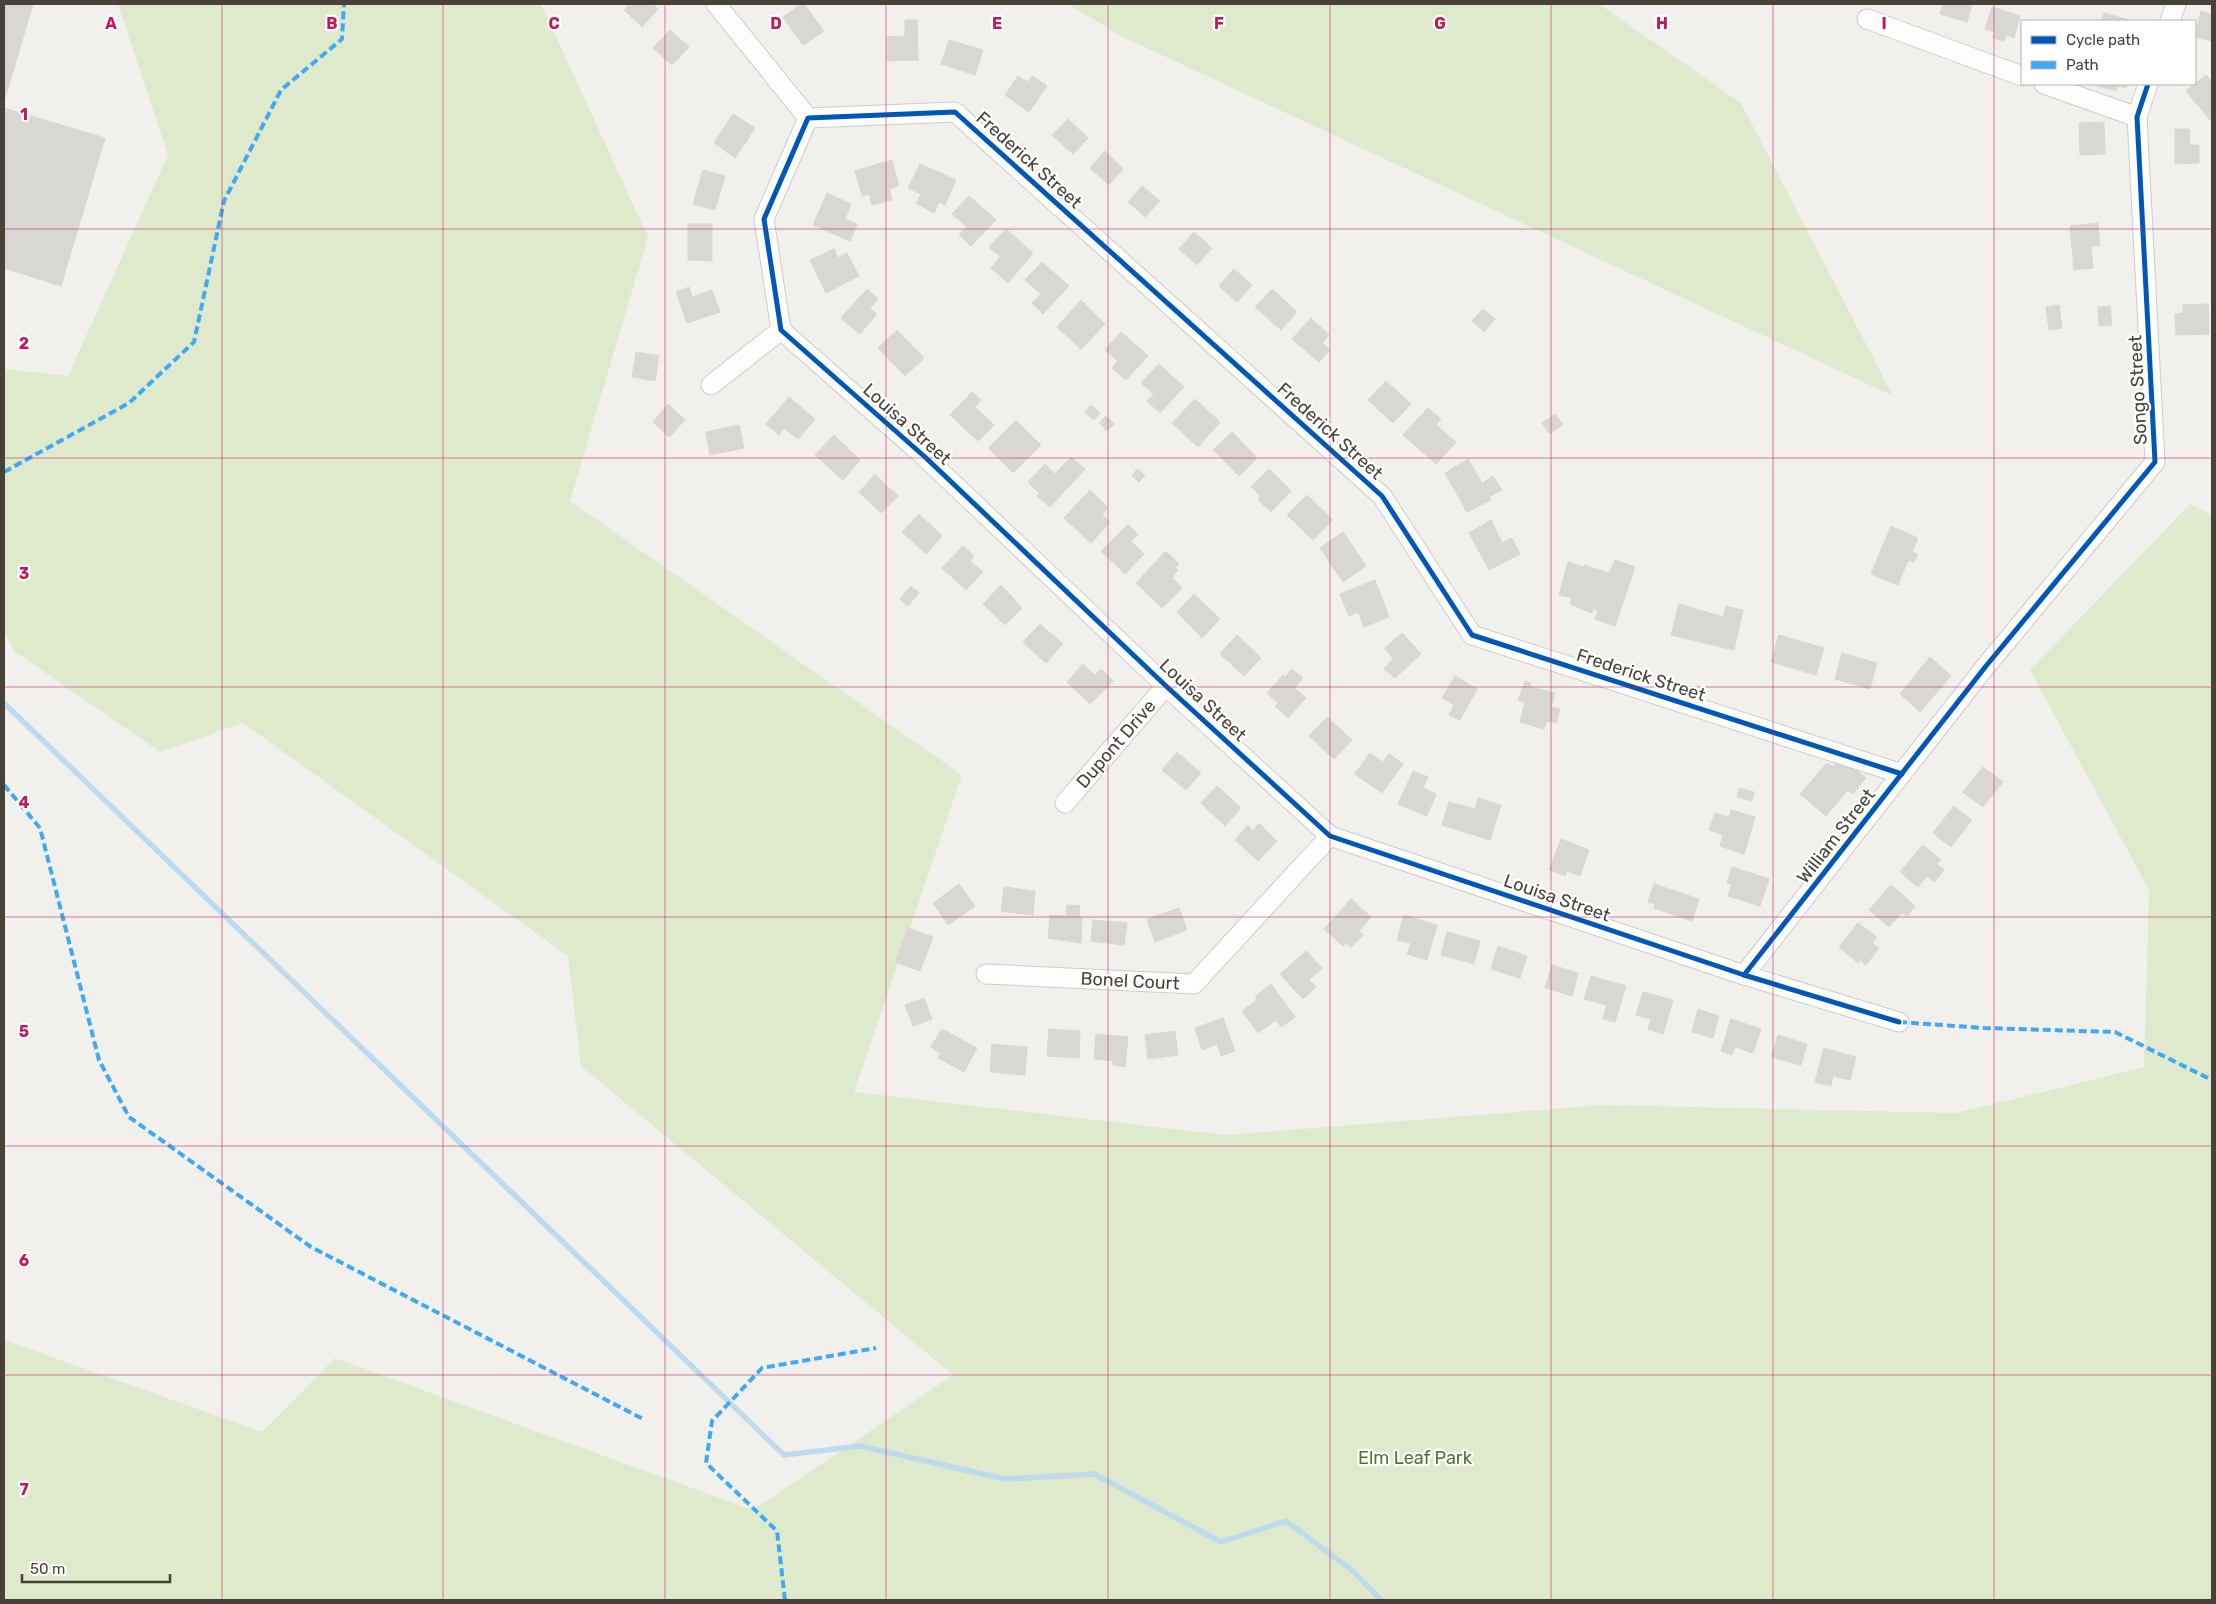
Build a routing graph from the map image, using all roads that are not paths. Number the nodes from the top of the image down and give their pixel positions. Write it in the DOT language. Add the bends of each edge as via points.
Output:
graph roads {
  1 [pos="716,4"];
  2 [pos="2176,4"];
  3 [pos="1867,19"];
  4 [pos="2170,20"];
  5 [pos="2021,76"];
  6 [pos="2047,85"];
  7 [pos="2148,85"];
  8 [pos="808,118"];
  9 [pos="2136,118"];
  10 [pos="781,330"];
  11 [pos="711,384"];
  12 [pos="1986,666"];
  13 [pos="1166,686"];
  14 [pos="1902,774"];
  15 [pos="1066,803"];
  16 [pos="1330,836"];
  17 [pos="986,974"];
  18 [pos="1744,975"];
  19 [pos="1899,1022"];
  1 -- 8 [label="street"];
  2 -- 4 [label="street"];
  3 -- 5 [label="street"];
  6 -- 9 [label="street"];
  7 -- 9 [label="street, Songo Street"];
  8 -- 10 [label="street" via="764,219"];
  8 -- 14 [label="street, Frederick Street" via="956,112 1382,496 1472,635"];
  9 -- 12 [label="street, Songo Street" via="2155,462"];
  10 -- 11 [label="street"];
  10 -- 13 [label="street, Louisa Street" via="925,457"];
  12 -- 14 [label="street, William Street"];
  13 -- 15 [label="street, Dupont Drive"];
  13 -- 16 [label="street, Louisa Street"];
  14 -- 18 [label="street, William Street"];
  16 -- 17 [label="street, Bonel Court" via="1194,984"];
  16 -- 18 [label="street, Louisa Street"];
  18 -- 19 [label="street, Louisa Street"];
}
